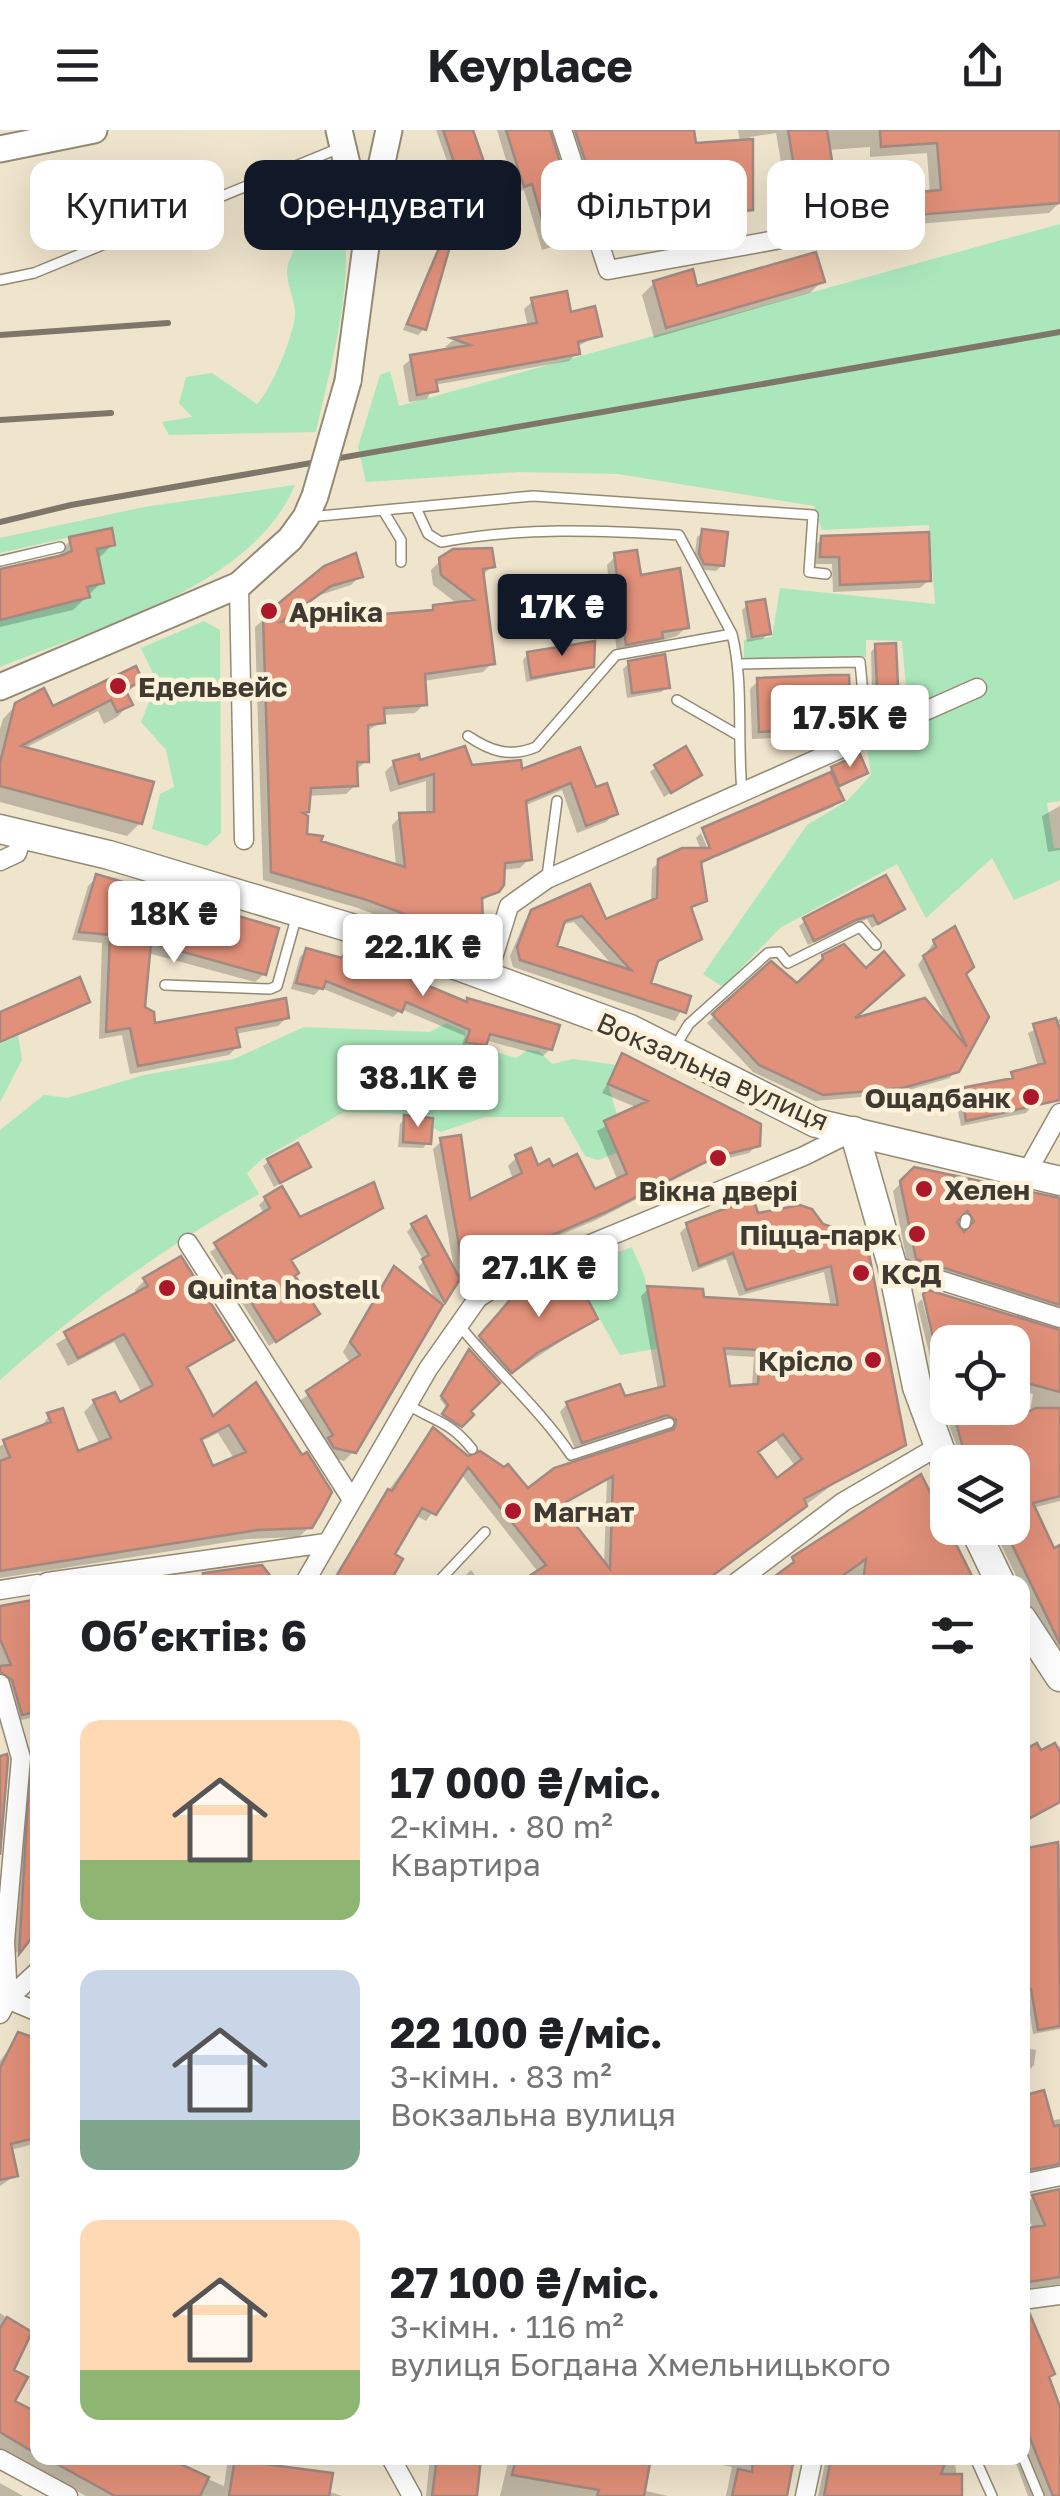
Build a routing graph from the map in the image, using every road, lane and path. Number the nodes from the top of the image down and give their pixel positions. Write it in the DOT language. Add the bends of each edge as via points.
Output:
graph roads {
  1 [pos="94,130"];
  2 [pos="389,130"];
  3 [pos="562,130"];
  4 [pos="341,138"];
  5 [pos="0,149"];
  6 [pos="383,160"];
  7 [pos="767,242"];
  8 [pos="365,250"];
  9 [pos="0,280"];
  10 [pos="311,507"];
  11 [pos="418,510"];
  12 [pos="384,512"];
  13 [pos="60,547"];
  14 [pos="0,562"];
  15 [pos="401,562"];
  16 [pos="826,574"];
  17 [pos="238,585"];
  18 [pos="732,634"];
  19 [pos="739,664"];
  20 [pos="0,687"];
  21 [pos="977,688"];
  22 [pos="677,700"];
  23 [pos="736,734"];
  24 [pos="468,736"];
  25 [pos="867,736"];
  26 [pos="742,790"];
  27 [pos="556,801"];
  28 [pos="11,832"];
  29 [pos="244,840"];
  30 [pos="0,861"];
  31 [pos="547,879"];
  32 [pos="298,912"];
  33 [pos="876,945"];
  34 [pos="487,977"];
  35 [pos="165,986"];
  36 [pos="673,1051"];
  37 [pos="1060,1112"];
  38 [pos="854,1131"];
  39 [pos="1027,1172"];
  40 [pos="1060,1181"];
  41 [pos="188,1243"];
  42 [pos="892,1265"];
  43 [pos="1060,1318"];
  44 [pos="459,1324"];
  45 [pos="407,1404"];
  46 [pos="668,1423"];
  47 [pos="937,1445"];
  48 [pos="472,1449"];
  49 [pos="930,1464"];
  50 [pos="350,1498"];
  51 [pos="485,1532"];
  52 [pos="326,1544"];
  53 [pos="982,1545"];
  54 [pos="99,1575"];
  55 [pos="310,1575"];
  56 [pos="445,1575"];
  57 [pos="746,1575"];
  58 [pos="997,1575"];
  59 [pos="30,1585"];
  60 [pos="0,1590"];
  61 [pos="1030,1631"];
  62 [pos="1030,1672"];
  63 [pos="1058,1675"];
  64 [pos="0,1684"];
  65 [pos="30,1978"];
  66 [pos="2,2003"];
  67 [pos="30,2010"];
  68 [pos="1060,2176"];
  69 [pos="1030,2182"];
  70 [pos="1060,2295"];
  71 [pos="1030,2299"];
  72 [pos="0,2459"];
  73 [pos="395,2465"];
  74 [pos="812,2465"];
  75 [pos="978,2465"];
  76 [pos="1026,2465"];
  77 [pos="68,2496"];
  78 [pos="412,2496"];
  79 [pos="806,2496"];
  80 [pos="992,2496"];
  81 [pos="1040,2496"];
  1 -- 5 [label="street"];
  2 -- 6 [label="street"];
  3 -- 7 [label="street" via="608,270"];
  4 -- 9 [label="lane" via="34,273"];
  8 -- 10 [label="street, bridge" via="348,381"];
  10 -- 12 [label="lane"];
  10 -- 17 [label="street" via="270,561"];
  11 -- 12 [label="lane"];
  11 -- 16 [label="lane" via="534,496 813,515 809,572"];
  11 -- 18 [label="lane" via="428,534 440,542 534,529 679,535"];
  12 -- 15 [label="lane" via="401,540"];
  13 -- 14 [label="lane"];
  17 -- 20 [label="street"];
  17 -- 29 [label="street"];
  18 -- 19 [label="lane"];
  18 -- 24 [label="lane" via="616,655 536,746 523,752 490,751"];
  19 -- 23 [label="lane"];
  19 -- 25 [label="lane" via="860,662"];
  21 -- 25 [label="street"];
  22 -- 23 [label="lane"];
  23 -- 26 [label="lane"];
  25 -- 26 [label="street"];
  26 -- 31 [label="street"];
  27 -- 31 [label="lane"];
  28 -- 30 [label="street" via="17,853"];
  28 -- 32 [label="main road, Вокзальна вулиця"];
  31 -- 34 [label="street" via="509,906"];
  32 -- 34 [label="main road, Вокзальна вулиця"];
  32 -- 35 [label="lane" via="278,986"];
  33 -- 36 [label="lane" via="860,926 788,963 779,952 768,953 688,1024"];
  34 -- 36 [label="main road, Вокзальна вулиця"];
  36 -- 38 [label="main road, Вокзальна вулиця" via="816,1123"];
  37 -- 39 [label="street"];
  38 -- 39 [label="main road, Вокзальна вулиця" via="974,1166"];
  38 -- 42 [label="main road"];
  38 -- 44 [label="street" via="513,1276 478,1298"];
  39 -- 40 [label="main road, Вокзальна вулиця"];
  41 -- 50 [label="street"];
  42 -- 43 [label="street"];
  42 -- 47 [label="main road" via="917,1387"];
  44 -- 45 [label="street"];
  44 -- 46 [label="lane" via="505,1381 548,1420 571,1455"];
  45 -- 48 [label="lane" via="452,1424"];
  45 -- 50 [label="street"];
  49 -- 57 [label="street" via="843,1502"];
  50 -- 52 [label="street"];
  51 -- 56 [label="lane"];
  52 -- 54 [label="street"];
  52 -- 55 [label="street"];
  53 -- 58 [label="main road"];
  59 -- 60 [label="street"];
  61 -- 63 [label="main road"];
  62 -- 63 [label="main road"];
  64 -- 66 [label="street" via="20,1758"];
  65 -- 66 [label="street"];
  66 -- 67 [label="street"];
  68 -- 69 [label="street"];
  70 -- 71 [label="street"];
  72 -- 77 [label="street"];
  73 -- 78 [label="street"];
  74 -- 79 [label="street"];
  75 -- 80 [label="lane"];
  76 -- 81 [label="lane"];
}
